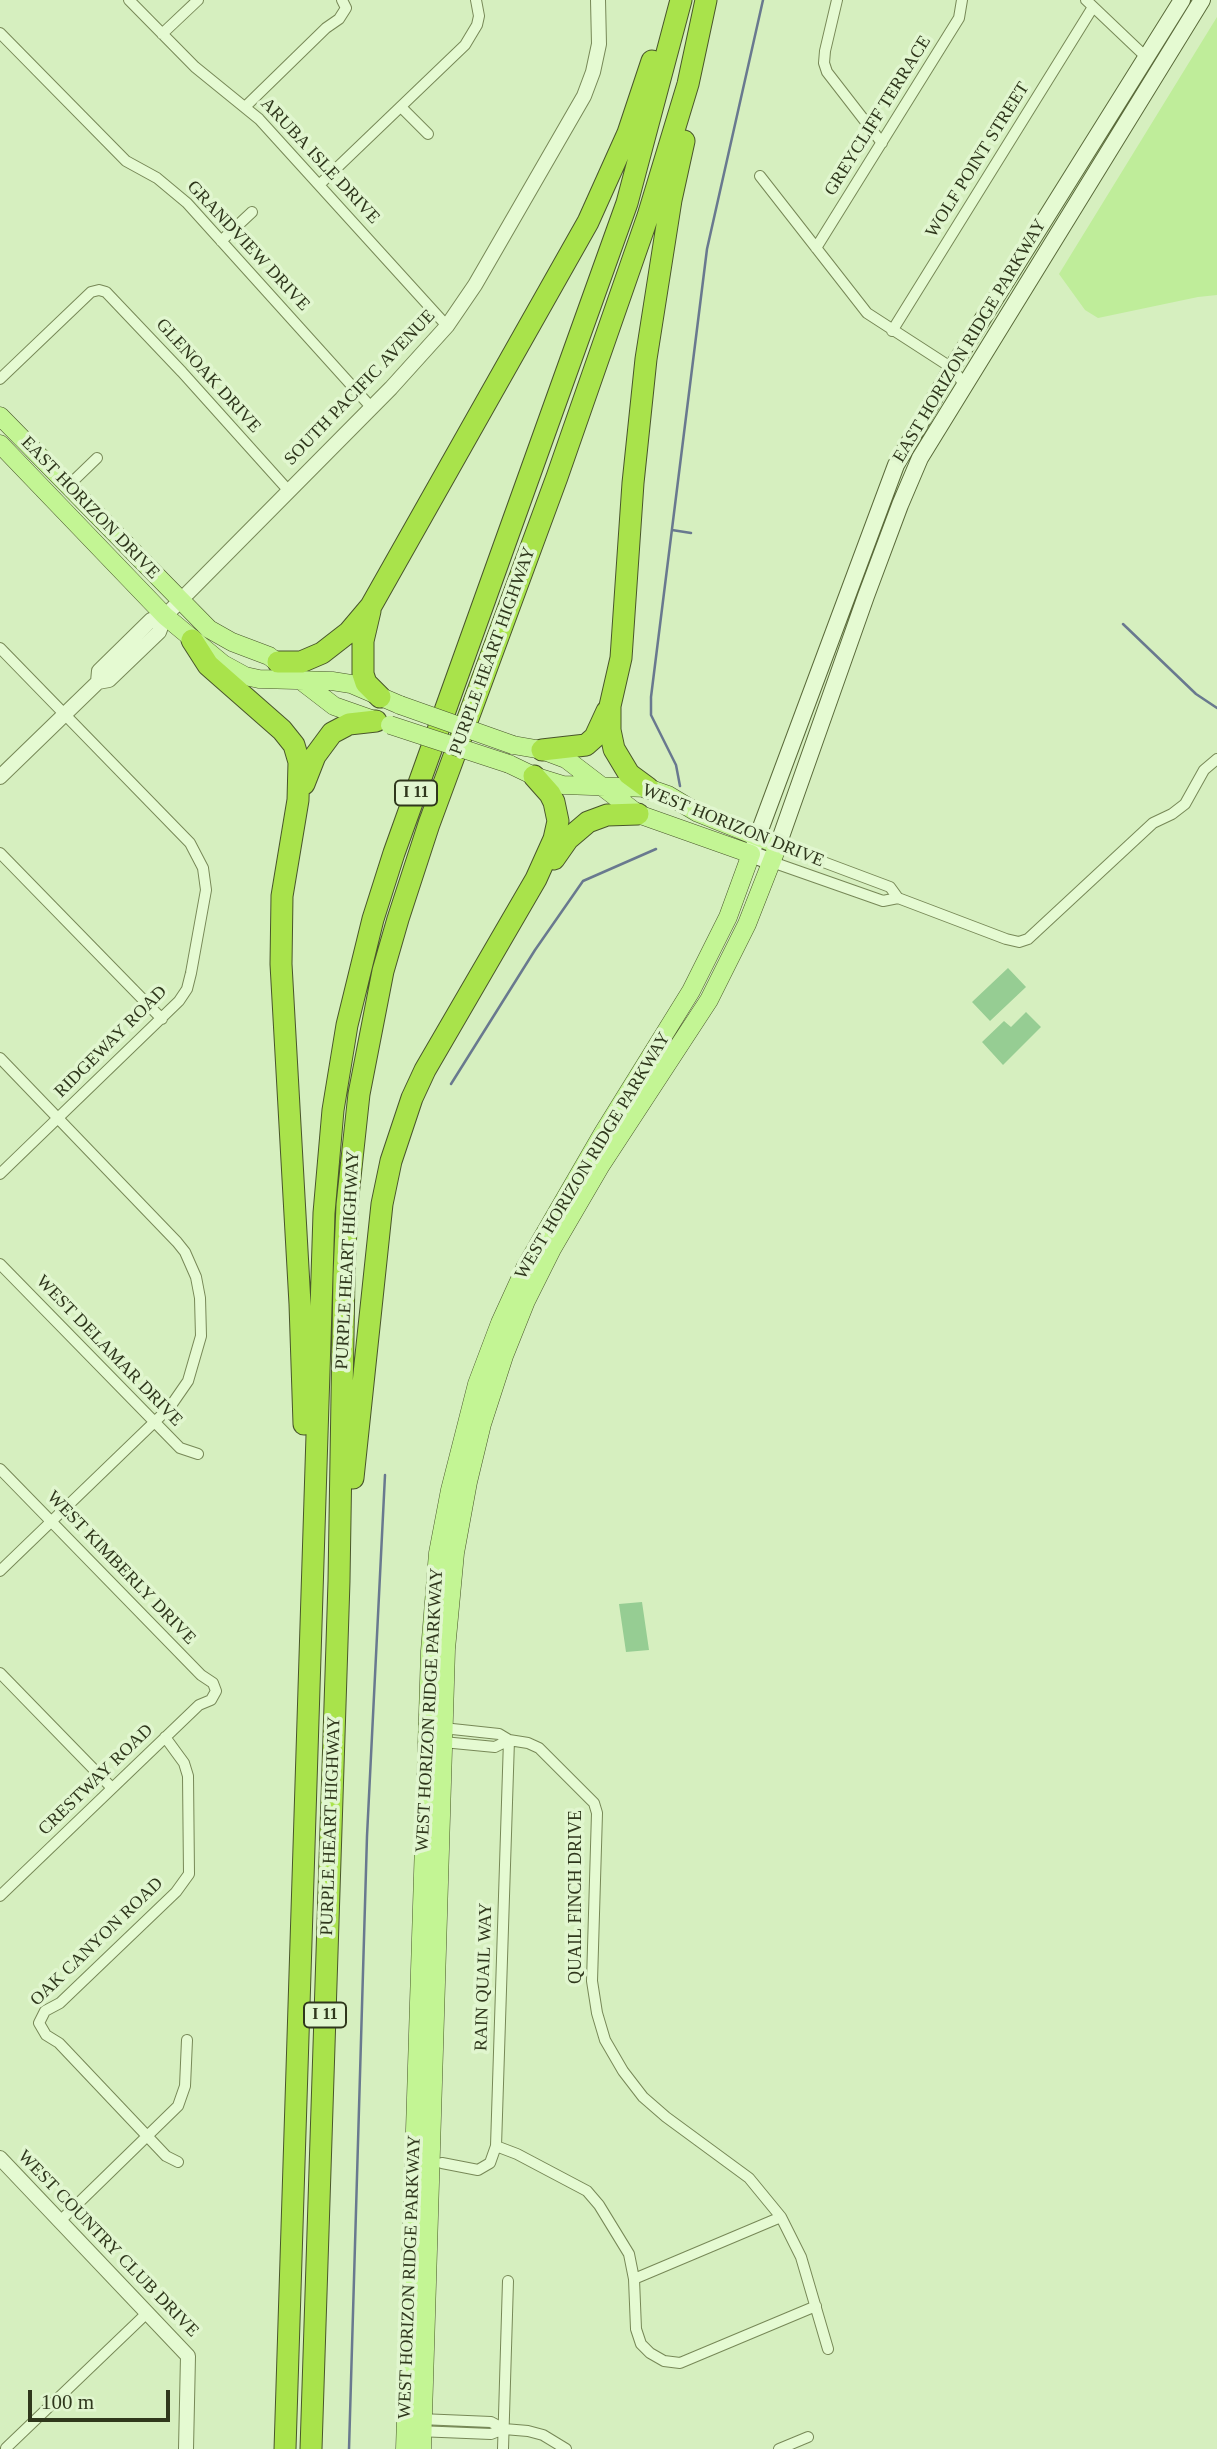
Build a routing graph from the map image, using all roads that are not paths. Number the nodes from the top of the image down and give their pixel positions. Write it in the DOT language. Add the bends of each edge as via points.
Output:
graph roads {
  1 [pos="129,0"];
  2 [pos="198,0"];
  3 [pos="476,0"];
  4 [pos="671,0"];
  5 [pos="681,0"];
  6 [pos="706,0"];
  7 [pos="837,0"];
  8 [pos="962,0"];
  9 [pos="1182,0"];
  10 [pos="1202,0"];
  11 [pos="598,2"];
  12 [pos="344,4"];
  13 [pos="1090,4"];
  14 [pos="0,33"];
  15 [pos="162,34"];
  16 [pos="1146,57"];
  17 [pos="688,83"];
  18 [pos="246,106"];
  19 [pos="401,107"];
  20 [pos="428,134"];
  21 [pos="882,143"];
  22 [pos="760,176"];
  23 [pos="320,185"];
  24 [pos="252,212"];
  25 [pos="221,241"];
  26 [pos="816,248"];
  27 [pos="447,326"];
  28 [pos="892,331"];
  29 [pos="952,368"];
  30 [pos="0,379"];
  31 [pos="964,384"];
  32 [pos="371,407"];
  33 [pos="0,416"];
  34 [pos="0,444"];
  35 [pos="97,457"];
  36 [pos="68,486"];
  37 [pos="288,490"];
  38 [pos="848,591"];
  39 [pos="866,596"];
  40 [pos="180,601"];
  41 [pos="371,606"];
  42 [pos="165,616"];
  43 [pos="192,640"];
  44 [pos="0,648"];
  45 [pos="278,662"];
  46 [pos="301,680"];
  47 [pos="390,701"];
  48 [pos="610,706"];
  49 [pos="65,714"];
  50 [pos="383,723"];
  51 [pos="542,750"];
  52 [pos="1217,759"];
  53 [pos="534,776"];
  54 [pos="0,777"];
  55 [pos="601,786"];
  56 [pos="648,788"];
  57 [pos="298,800"];
  58 [pos="638,814"];
  59 [pos="758,835"];
  60 [pos="778,845"];
  61 [pos="0,853"];
  62 [pos="751,854"];
  63 [pos="772,862"];
  64 [pos="537,879"];
  65 [pos="898,898"];
  66 [pos="162,1019"];
  67 [pos="0,1058"];
  68 [pos="638,1077"];
  69 [pos="654,1087"];
  70 [pos="58,1118"];
  71 [pos="0,1174"];
  72 [pos="566,1209"];
  73 [pos="0,1264"];
  74 [pos="506,1309"];
  75 [pos="504,1356"];
  76 [pos="154,1422"];
  77 [pos="198,1454"];
  78 [pos="0,1469"];
  79 [pos="456,1498"];
  80 [pos="52,1521"];
  81 [pos="0,1570"];
  82 [pos="339,1581"];
  83 [pos="310,1619"];
  84 [pos="430,1651"];
  85 [pos="0,1673"];
  86 [pos="216,1691"];
  87 [pos="443,1735"];
  88 [pos="165,1737"];
  89 [pos="509,1741"];
  90 [pos="112,1788"];
  91 [pos="0,1879"];
  92 [pos="4,1892"];
  93 [pos="187,2040"];
  94 [pos="148,2137"];
  95 [pos="496,2146"];
  96 [pos="0,2158"];
  97 [pos="434,2159"];
  98 [pos="178,2162"];
  99 [pos="412,2197"];
  100 [pos="782,2217"];
  101 [pos="60,2221"];
  102 [pos="634,2279"];
  103 [pos="508,2281"];
  104 [pos="816,2306"];
  105 [pos="147,2313"];
  106 [pos="828,2349"];
  107 [pos="504,2429"];
  108 [pos="416,2430"];
  109 [pos="808,2437"];
  110 [pos="4,2446"];
  111 [pos="186,2449"];
  112 [pos="285,2449"];
  113 [pos="311,2449"];
  114 [pos="405,2449"];
  115 [pos="503,2449"];
  116 [pos="566,2449"];
  117 [pos="779,2449"];
  1 -- 15 [label="street, ARUBA ISLE DRIVE"];
  2 -- 15 [label="street"];
  3 -- 19 [label="street" via="479,16 474,34"];
  4 -- 41 [label="highway" via="628,133 588,222"];
  5 -- 83 [label="highway, PURPLE HEART HIGHWAY / I 11" via="627,203 394,853 358,977 333,1110 324,1213"];
  6 -- 17 [label="highway, PURPLE HEART HIGHWAY / I 11"];
  7 -- 21 [label="street" via="824,63 833,82"];
  8 -- 21 [label="street, GREYCLIFF TERRACE" via="959,18"];
  9 -- 16 [label="main road, EAST HORIZON RIDGE PARKWAY"];
  10 -- 31 [label="main road, EAST HORIZON RIDGE PARKWAY"];
  11 -- 27 [label="street, SOUTH PACIFIC AVENUE" via="599,44 584,96"];
  12 -- 18 [label="street" via="339,19"];
  13 -- 16 [label="street"];
  13 -- 28 [label="street, WOLF POINT STREET"];
  14 -- 25 [label="street, GRANDVIEW DRIVE" via="117,153 172,189"];
  15 -- 18 [label="street, ARUBA ISLE DRIVE" via="195,67"];
  16 -- 29 [label="main road, EAST HORIZON RIDGE PARKWAY"];
  17 -- 48 [label="highway" via="688,117 646,359 621,658"];
  17 -- 82 [label="highway, PURPLE HEART HIGHWAY / I 11" via="648,216 429,824 383,971 359,1094 347,1205"];
  18 -- 23 [label="street, ARUBA ISLE DRIVE"];
  19 -- 20 [label="street"];
  19 -- 23 [label="street"];
  21 -- 26 [label="street, GREYCLIFF TERRACE"];
  22 -- 26 [label="street"];
  23 -- 27 [label="street, ARUBA ISLE DRIVE"];
  24 -- 25 [label="street"];
  25 -- 32 [label="street, GRANDVIEW DRIVE"];
  26 -- 28 [label="street" via="867,313"];
  27 -- 32 [label="street, SOUTH PACIFIC AVENUE"];
  28 -- 29 [label="street"];
  29 -- 31 [label="street"];
  29 -- 38 [label="main road, EAST HORIZON RIDGE PARKWAY" via="896,465"];
  30 -- 37 [label="street, GLENOAK DRIVE" via="90,292 99,290 114,298"];
  31 -- 39 [label="main road, EAST HORIZON RIDGE PARKWAY" via="912,474"];
  32 -- 37 [label="street, SOUTH PACIFIC AVENUE"];
  33 -- 36 [label="main road, EAST HORIZON DRIVE"];
  34 -- 42 [label="main road, EAST HORIZON DRIVE"];
  35 -- 36 [label="street"];
  36 -- 40 [label="main road, EAST HORIZON DRIVE"];
  37 -- 40 [label="street, SOUTH PACIFIC AVENUE"];
  38 -- 39 [label="main road"];
  38 -- 59 [label="main road, EAST HORIZON RIDGE PARKWAY"];
  39 -- 60 [label="main road, EAST HORIZON RIDGE PARKWAY"];
  40 -- 42 [label="street, SOUTH PACIFIC AVENUE"];
  40 -- 45 [label="main road, WEST HORIZON DRIVE" via="215,634"];
  41 -- 45 [label="highway" via="349,632 322,653 301,662"];
  41 -- 47 [label="highway" via="363,641 363,674 366,683"];
  42 -- 43 [label="main road, WEST HORIZON DRIVE"];
  42 -- 49 [label="street, SOUTH PACIFIC AVENUE" via="151,620 99,671 98,682"];
  43 -- 46 [label="main road, WEST HORIZON DRIVE" via="245,676"];
  43 -- 57 [label="highway" via="208,665 289,737 299,762"];
  44 -- 49 [label="street"];
  45 -- 46 [label="main road, WEST HORIZON DRIVE"];
  46 -- 47 [label="main road, WEST HORIZON DRIVE" via="351,684"];
  46 -- 50 [label="main road, WEST HORIZON DRIVE" via="334,706"];
  47 -- 51 [label="main road, WEST HORIZON DRIVE, bridge" via="513,745"];
  48 -- 51 [label="highway" via="591,742"];
  48 -- 56 [label="highway" via="611,739 618,758 634,779"];
  49 -- 54 [label="street, SOUTH PACIFIC AVENUE"];
  49 -- 66 [label="street, RIDGEWAY ROAD" via="191,843 203,867 206,890 191,973 183,995"];
  50 -- 53 [label="main road, WEST HORIZON DRIVE, bridge"];
  50 -- 57 [label="highway" via="349,724 327,737"];
  51 -- 55 [label="main road, WEST HORIZON DRIVE" via="566,758"];
  52 -- 65 [label="street, WEST HORIZON DRIVE" via="1204,770 1185,804 1153,823 1028,939 1006,939"];
  53 -- 55 [label="main road, WEST HORIZON DRIVE" via="563,785"];
  53 -- 64 [label="highway" via="550,794 558,821"];
  55 -- 56 [label="main road, WEST HORIZON DRIVE"];
  55 -- 58 [label="main road, WEST HORIZON DRIVE"];
  56 -- 59 [label="main road, WEST HORIZON DRIVE"];
  57 -- 83 [label="highway" via="282,896 281,964 300,1304"];
  58 -- 62 [label="main road, WEST HORIZON DRIVE"];
  58 -- 64 [label="highway" via="607,815 588,822 568,839"];
  59 -- 60 [label="main road, WEST HORIZON DRIVE"];
  59 -- 62 [label="main road, WEST HORIZON RIDGE PARKWAY"];
  60 -- 63 [label="main road, WEST HORIZON RIDGE PARKWAY"];
  60 -- 65 [label="street, WEST HORIZON DRIVE" via="890,887"];
  61 -- 66 [label="street"];
  62 -- 63 [label="main road, WEST HORIZON DRIVE"];
  62 -- 68 [label="main road, WEST HORIZON RIDGE PARKWAY" via="706,963"];
  63 -- 65 [label="street, WEST HORIZON DRIVE" via="883,901"];
  63 -- 69 [label="main road, WEST HORIZON RIDGE PARKWAY" via="709,1000"];
  64 -- 82 [label="highway" via="425,1070 397,1142 382,1204"];
  66 -- 70 [label="street, RIDGEWAY ROAD"];
  67 -- 70 [label="street"];
  68 -- 69 [label="main road"];
  68 -- 72 [label="main road, WEST HORIZON RIDGE PARKWAY"];
  69 -- 72 [label="main road, WEST HORIZON RIDGE PARKWAY"];
  70 -- 71 [label="street, RIDGEWAY ROAD"];
  70 -- 76 [label="street" via="169,1232 196,1277 201,1320 198,1351 188,1381"];
  72 -- 74 [label="main road, WEST HORIZON RIDGE PARKWAY" via="526,1266"];
  72 -- 75 [label="main road, WEST HORIZON RIDGE PARKWAY"];
  73 -- 76 [label="street, WEST DELAMAR DRIVE"];
  74 -- 75 [label="main road" via="508,1321 498,1347"];
  74 -- 79 [label="main road, WEST HORIZON RIDGE PARKWAY" via="477,1384"];
  75 -- 79 [label="main road, WEST HORIZON RIDGE PARKWAY"];
  76 -- 77 [label="street, WEST DELAMAR DRIVE" via="180,1448"];
  76 -- 80 [label="street"];
  78 -- 80 [label="street, WEST KIMBERLY DRIVE"];
  79 -- 84 [label="main road, WEST HORIZON RIDGE PARKWAY" via="438,1553"];
  79 -- 87 [label="main road, WEST HORIZON RIDGE PARKWAY"];
  80 -- 81 [label="street"];
  80 -- 86 [label="street, WEST KIMBERLY DRIVE"];
  82 -- 113 [label="highway, PURPLE HEART HIGHWAY / I 11"];
  83 -- 112 [label="highway, PURPLE HEART HIGHWAY / I 11"];
  84 -- 87 [label="main road" via="435,1668 434,1731 438,1739"];
  84 -- 99 [label="main road, WEST HORIZON RIDGE PARKWAY"];
  85 -- 90 [label="street"];
  86 -- 88 [label="street, CRESTWAY ROAD"];
  87 -- 89 [label="street, QUAIL FINCH DRIVE" via="499,1734"];
  87 -- 97 [label="main road, WEST HORIZON RIDGE PARKWAY"];
  88 -- 90 [label="street, CRESTWAY ROAD"];
  88 -- 94 [label="street, OAK CANYON ROAD" via="188,1776 189,1874 79,1985 45,2011 39,2023"];
  89 -- 95 [label="street, RAIN QUAIL WAY"];
  89 -- 100 [label="street, QUAIL FINCH DRIVE" via="539,1748 594,1803 592,1981 605,2040 643,2097 749,2178"];
  90 -- 92 [label="street, CRESTWAY ROAD"];
  91 -- 92 [label="street"];
  93 -- 94 [label="street" via="183,2096"];
  94 -- 98 [label="street"];
  94 -- 101 [label="street"];
  95 -- 97 [label="street" via="490,2163 478,2170"];
  95 -- 102 [label="street" via="587,2191 629,2254"];
  96 -- 101 [label="street, WEST COUNTRY CLUB DRIVE"];
  97 -- 99 [label="main road" via="420,2175"];
  97 -- 108 [label="main road, WEST HORIZON RIDGE PARKWAY"];
  99 -- 108 [label="main road, WEST HORIZON RIDGE PARKWAY"];
  100 -- 102 [label="street"];
  100 -- 104 [label="street, QUAIL FINCH DRIVE"];
  101 -- 105 [label="street, WEST COUNTRY CLUB DRIVE"];
  102 -- 104 [label="street" via="641,2344 664,2361 680,2362"];
  103 -- 107 [label="street"];
  104 -- 106 [label="street, QUAIL FINCH DRIVE"];
  105 -- 110 [label="street"];
  105 -- 111 [label="street, WEST COUNTRY CLUB DRIVE" via="188,2356"];
  107 -- 108 [label="street" via="491,2434"];
  107 -- 115 [label="street"];
  107 -- 116 [label="street" via="543,2435"];
  108 -- 114 [label="main road, WEST HORIZON RIDGE PARKWAY"];
  109 -- 117 [label="street"];
}
